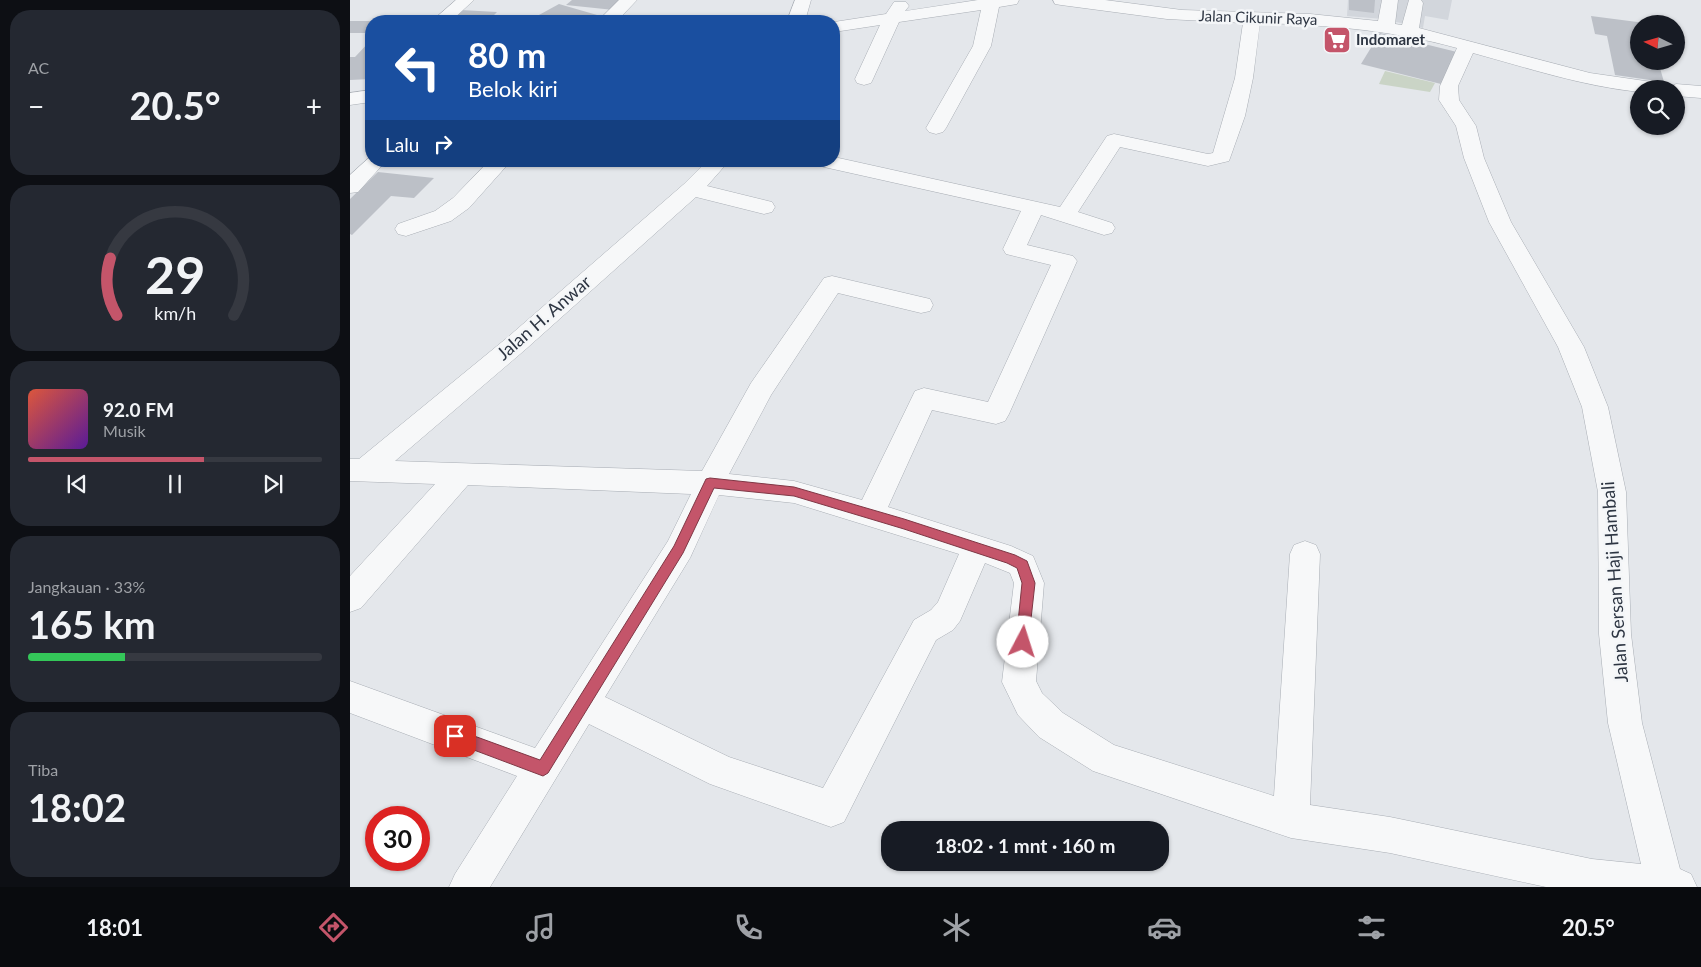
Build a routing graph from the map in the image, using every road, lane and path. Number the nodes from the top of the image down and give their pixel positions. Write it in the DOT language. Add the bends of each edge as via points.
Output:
graph roads {
  1 [pos="466,0"];
  2 [pos="629,0"];
  3 [pos="803,0"];
  4 [pos="907,0"];
  5 [pos="1011,0"];
  6 [pos="1061,0"];
  7 [pos="1390,0"];
  8 [pos="1093,2"];
  9 [pos="992,3"];
  10 [pos="1415,3"];
  11 [pos="448,15"];
  12 [pos="614,15"];
  13 [pos="798,15"];
  14 [pos="893,18"];
  15 [pos="1252,19"];
  16 [pos="840,26"];
  17 [pos="1386,27"];
  18 [pos="1410,32"];
  19 [pos="1468,45"];
  20 [pos="864,79"];
  21 [pos="1630,85"];
  22 [pos="1685,91"];
  23 [pos="1701,92"];
  24 [pos="365,97"];
  25 [pos="350,99"];
  26 [pos="936,128"];
  27 [pos="840,165"];
  28 [pos="370,167"];
  29 [pos="495,167"];
  30 [pos="713,167"];
  31 [pos="350,187"];
  32 [pos="692,189"];
  33 [pos="764,207"];
  34 [pos="1034,207"];
  35 [pos="1065,216"];
  36 [pos="1104,228"];
  37 [pos="406,229"];
  38 [pos="921,305"];
  39 [pos="357,470"];
  40 [pos="461,474"];
  41 [pos="710,483"];
  42 [pos="870,514"];
  43 [pos="976,548"];
  44 [pos="1305,554"];
  45 [pos="350,598"];
  46 [pos="350,697"];
  47 [pos="583,704"];
  48 [pos="543,768"];
  49 [pos="1291,820"];
  50 [pos="1672,886"];
  51 [pos="468,887"];
  1 -- 11 [label="street"];
  2 -- 12 [label="street"];
  3 -- 13 [label="street"];
  4 -- 14 [label="street"];
  5 -- 9 [label="street"];
  6 -- 8 [label="street, Jalan Cikunir Raya"];
  7 -- 17 [label="street"];
  8 -- 15 [label="street, Jalan Cikunir Raya" via="1181,15"];
  9 -- 14 [label="street"];
  9 -- 26 [label="street" via="982,46"];
  10 -- 18 [label="street"];
  14 -- 16 [label="street"];
  14 -- 20 [label="street"];
  15 -- 17 [label="street, Jalan Cikunir Raya" via="1345,22"];
  15 -- 35 [label="street" via="1244,78 1222,158 1208,160 1114,140"];
  17 -- 18 [label="street, Jalan Cikunir Raya"];
  18 -- 19 [label="street, Jalan Cikunir Raya"];
  19 -- 21 [label="street, Jalan Cikunir Raya" via="1602,82"];
  19 -- 50 [label="street, Jalan Sersan Haji Hambali" via="1449,86 1449,100 1466,126 1474,158 1500,222 1571,347 1595,407 1612,492 1615,634 1626,723"];
  22 -- 23 [label="street"];
  24 -- 25 [label="street"];
  27 -- 34 [label="street"];
  28 -- 31 [label="street"];
  29 -- 37 [label="street" via="461,203 443,216"];
  30 -- 32 [label="street, Jalan H. Anwar"];
  32 -- 33 [label="street"];
  32 -- 39 [label="street, Jalan H. Anwar" via="517,343"];
  34 -- 35 [label="street"];
  34 -- 42 [label="street" via="1014,248 1065,261 996,414 924,398"];
  35 -- 36 [label="street"];
  38 -- 41 [label="street" via="832,284 760,390"];
  39 -- 40 [label="street"];
  40 -- 41 [label="street"];
  40 -- 45 [label="street"];
  41 -- 42 [label="street" via="794,492"];
  41 -- 47 [label="street" via="679,549"];
  42 -- 43 [label="street"];
  43 -- 47 [label="street" via="949,611 942,620 925,630 831,809 723,772"];
  43 -- 49 [label="street" via="1022,565 1029,583 1020,682 1030,704 1051,726 1105,759"];
  44 -- 49 [label="street"];
  46 -- 48 [label="street"];
  47 -- 48 [label="street"];
  48 -- 51 [label="street"];
  49 -- 50 [label="street" via="1390,835 1592,878"];
}
